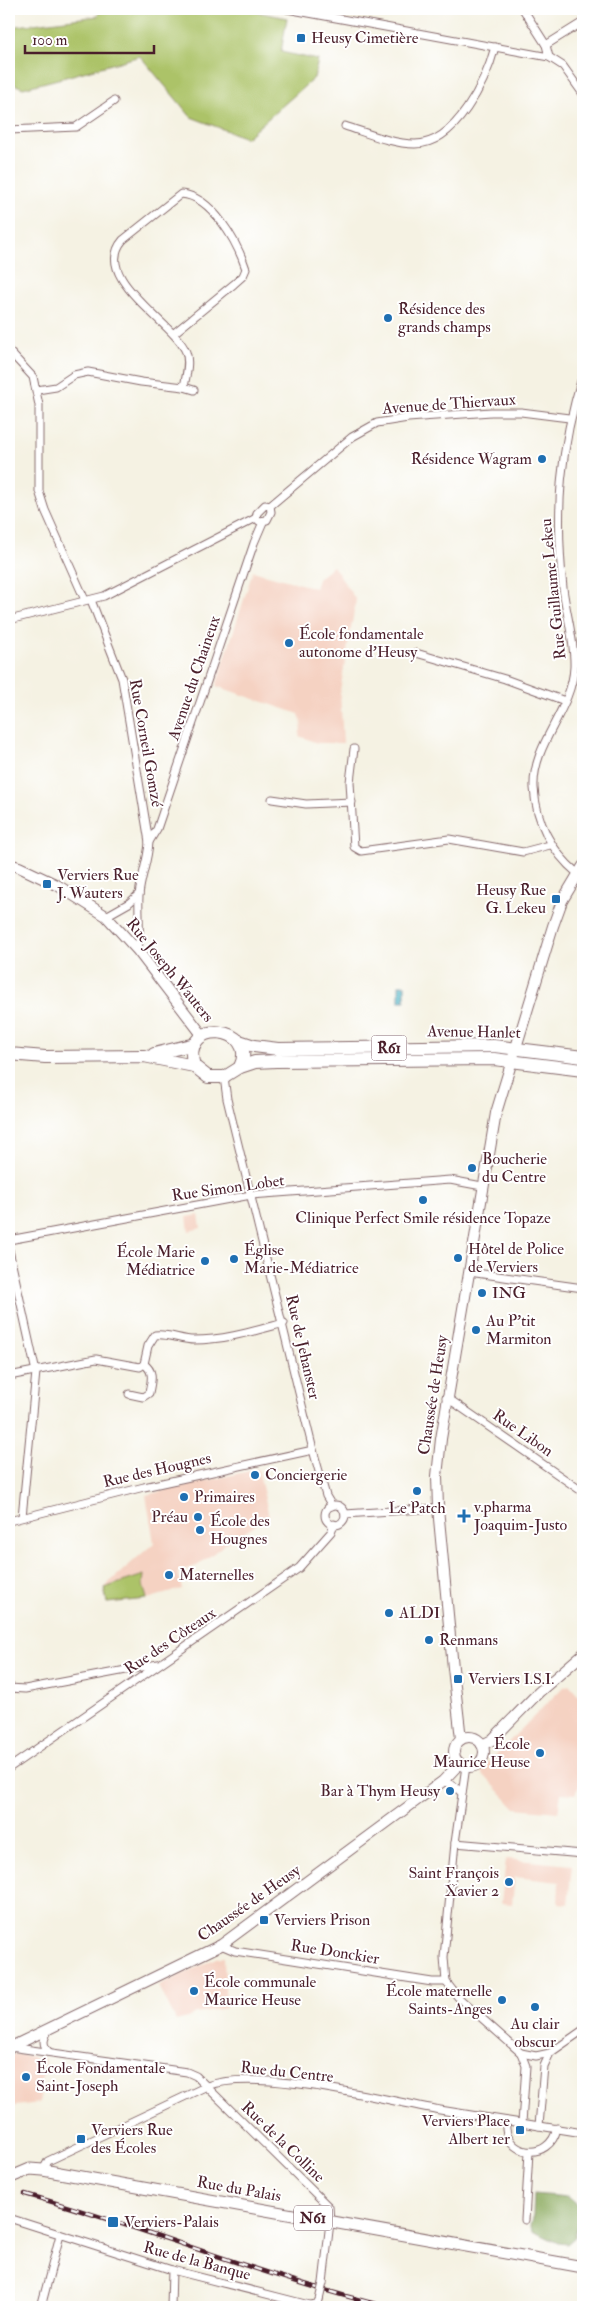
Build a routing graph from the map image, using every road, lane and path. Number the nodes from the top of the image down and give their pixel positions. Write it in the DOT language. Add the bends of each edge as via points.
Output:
graph roads {
  1 [pos="287,9"];
  2 [pos="523,9"];
  3 [pos="583,22"];
  4 [pos="546,45"];
  5 [pos="495,47"];
  6 [pos="550,57"];
  7 [pos="583,94"];
  8 [pos="114,101"];
  9 [pos="345,126"];
  10 [pos="9,130"];
  11 [pos="173,334"];
  12 [pos="9,351"];
  13 [pos="583,376"];
  14 [pos="184,387"];
  15 [pos="37,390"];
  16 [pos="194,390"];
  17 [pos="570,418"];
  18 [pos="270,506"];
  19 [pos="260,520"];
  20 [pos="88,600"];
  21 [pos="9,620"];
  22 [pos="416,653"];
  23 [pos="565,701"];
  24 [pos="354,749"];
  25 [pos="272,799"];
  26 [pos="352,802"];
  27 [pos="149,842"];
  28 [pos="550,845"];
  29 [pos="9,864"];
  30 [pos="580,870"];
  31 [pos="139,894"];
  32 [pos="106,916"];
  33 [pos="138,951"];
  34 [pos="199,1040"];
  35 [pos="239,1041"];
  36 [pos="516,1047"];
  37 [pos="9,1054"];
  38 [pos="144,1056"];
  39 [pos="583,1057"];
  40 [pos="512,1060"];
  41 [pos="194,1066"];
  42 [pos="240,1067"];
  43 [pos="583,1070"];
  44 [pos="224,1077"];
  45 [pos="482,1186"];
  46 [pos="251,1195"];
  47 [pos="9,1240"];
  48 [pos="9,1250"];
  49 [pos="469,1272"];
  50 [pos="583,1288"];
  51 [pos="284,1323"];
  52 [pos="144,1364"];
  53 [pos="36,1372"];
  54 [pos="9,1376"];
  55 [pos="129,1394"];
  56 [pos="446,1397"];
  57 [pos="313,1450"];
  58 [pos="583,1492"];
  59 [pos="332,1506"];
  60 [pos="438,1508"];
  61 [pos="345,1514"];
  62 [pos="22,1517"];
  63 [pos="9,1521"];
  64 [pos="334,1524"];
  65 [pos="583,1654"];
  66 [pos="161,1663"];
  67 [pos="9,1688"];
  68 [pos="462,1738"];
  69 [pos="482,1745"];
  70 [pos="463,1765"];
  71 [pos="9,1768"];
  72 [pos="443,1782"];
  73 [pos="462,1793"];
  74 [pos="455,1844"];
  75 [pos="583,1854"];
  76 [pos="221,1945"];
  77 [pos="446,1982"];
  78 [pos="49,2029"];
  79 [pos="583,2030"];
  80 [pos="10,2048"];
  81 [pos="49,2052"];
  82 [pos="521,2052"];
  83 [pos="550,2053"];
  84 [pos="206,2086"];
  85 [pos="506,2121"];
  86 [pos="522,2123"];
  87 [pos="539,2126"];
  88 [pos="557,2128"];
  89 [pos="583,2132"];
  90 [pos="529,2152"];
  91 [pos="43,2170"];
  92 [pos="9,2178"];
  93 [pos="9,2218"];
  94 [pos="525,2220"];
  95 [pos="330,2222"];
  96 [pos="60,2235"];
  97 [pos="583,2266"];
  98 [pos="172,2270"];
  99 [pos="41,2307"];
  100 [pos="171,2307"];
  1 -- 5 [label="street"];
  2 -- 4 [label="street"];
  3 -- 4 [label="street"];
  4 -- 6 [label="street"];
  5 -- 6 [label="street"];
  5 -- 9 [label="street" via="480,90 437,140 426,144 402,143"];
  6 -- 7 [label="street" via="563,66"];
  8 -- 10 [label="street" via="76,127"];
  11 -- 11 [label="street" via="134,297 114,257 123,240 181,194 191,195 218,219 233,238 246,269 243,276"];
  11 -- 14 [label="street" via="188,359"];
  12 -- 15 [label="street" via="27,368"];
  13 -- 17 [label="street, Rue Guillaume Lekeu"];
  14 -- 15 [label="street" via="88,372 74,375 56,387"];
  14 -- 16 [label="street"];
  15 -- 20 [label="street, Rue Corneil Gomzé" via="39,491"];
  17 -- 18 [label="street, Avenue de Thiervaux" via="491,412 377,423 352,437"];
  17 -- 23 [label="street, Rue Guillaume Lekeu" via="558,525 574,668"];
  18 -- 19 [label="street, Avenue de Thiervaux" via="270,516"];
  18 -- 19 [label="street, Avenue de Thiervaux" via="260,508"];
  19 -- 20 [label="street, Avenue de Thiervaux" via="104,596"];
  19 -- 27 [label="street, Avenue du Chaineux" via="158,829"];
  20 -- 21 [label="street, Avenue de Thiervaux"];
  20 -- 27 [label="street, Rue Corneil Gomzé" via="122,679"];
  22 -- 23 [label="street" via="505,679"];
  23 -- 28 [label="street, Rue Guillaume Lekeu" via="536,763 534,788"];
  24 -- 26 [label="street" via="350,782"];
  25 -- 26 [label="street" via="306,804"];
  26 -- 28 [label="street" via="354,847 361,851 449,839 523,852"];
  27 -- 31 [label="street, Rue Corneil Gomzé"];
  28 -- 30 [label="street, Rue Guillaume Lekeu"];
  29 -- 32 [label="main road, Rue Joseph Wauters" via="57,885"];
  30 -- 36 [label="main road, Chaussée de Heusy" via="552,926"];
  31 -- 32 [label="street"];
  31 -- 33 [label="street, Rue Corneil Gomzé"];
  32 -- 33 [label="main road, Rue Joseph Wauters"];
  33 -- 34 [label="main road, Rue Joseph Wauters"];
  34 -- 35 [label="highway, R61" via="218,1032"];
  34 -- 38 [label="highway, R61"];
  34 -- 41 [label="highway" via="191,1057"];
  35 -- 36 [label="highway, Avenue Hanlet / R61" via="254,1046 304,1049"];
  35 -- 42 [label="highway" via="243,1056"];
  36 -- 39 [label="highway, Avenue Hanlet / R61"];
  36 -- 40 [label="main road, Chaussée de Heusy"];
  37 -- 38 [label="highway, R61"];
  38 -- 41 [label="highway, R61"];
  40 -- 42 [label="highway, R61" via="276,1061"];
  40 -- 43 [label="highway, Avenue Hanlet / R61"];
  40 -- 45 [label="main road, Chaussée de Heusy" via="496,1113"];
  41 -- 44 [label="highway, R61" via="208,1077"];
  42 -- 44 [label="main road, R61"];
  44 -- 46 [label="street, Rue de Jehanster"];
  45 -- 46 [label="street, Rue Simon Lobet" via="450,1180"];
  45 -- 49 [label="main road, Chaussée de Heusy"];
  46 -- 47 [label="street, Rue Simon Lobet"];
  46 -- 51 [label="street, Rue de Jehanster"];
  48 -- 53 [label="street"];
  49 -- 50 [label="street"];
  49 -- 56 [label="main road, Chaussée de Heusy"];
  51 -- 52 [label="street" via="211,1340 155,1335 148,1346"];
  51 -- 57 [label="street, Rue de Jehanster"];
  52 -- 53 [label="street" via="135,1367 96,1359"];
  52 -- 55 [label="street" via="152,1376 149,1393 143,1397"];
  53 -- 54 [label="street"];
  53 -- 62 [label="street"];
  56 -- 58 [label="street, Rue Libon"];
  56 -- 60 [label="main road, Chaussée de Heusy" via="436,1476"];
  57 -- 59 [label="street, Rue de Jehanster"];
  57 -- 62 [label="street, Rue des Hougnes"];
  59 -- 61 [label="street" via="339,1506"];
  59 -- 64 [label="street, Rue de Jehanster" via="327,1509 326,1517"];
  60 -- 61 [label="street"];
  60 -- 68 [label="main road, Chaussée de Heusy"];
  61 -- 64 [label="street" via="342,1522"];
  62 -- 63 [label="street, Rue des Hougnes"];
  64 -- 66 [label="street, Rue des Côteaux" via="331,1532 299,1568"];
  65 -- 69 [label="main road" via="539,1692 492,1740"];
  66 -- 67 [label="street" via="25,1689"];
  66 -- 71 [label="street, Rue des Côteaux"];
  68 -- 69 [label="main road" via="474,1738"];
  68 -- 70 [label="main road" via="454,1751"];
  69 -- 70 [label="main road" via="481,1760 474,1766"];
  70 -- 72 [label="main road, Chaussée de Heusy"];
  70 -- 73 [label="street"];
  72 -- 73 [label="street"];
  72 -- 76 [label="main road, Chaussée de Heusy"];
  73 -- 74 [label="street"];
  74 -- 75 [label="street"];
  74 -- 77 [label="street" via="444,1957"];
  76 -- 77 [label="street, Rue Donckier" via="235,1951"];
  76 -- 78 [label="main road, Chaussée de Heusy"];
  77 -- 82 [label="street" via="458,1997"];
  78 -- 80 [label="main road, Chaussée de Heusy"];
  78 -- 81 [label="street" via="43,2042"];
  79 -- 83 [label="street"];
  80 -- 81 [label="street"];
  81 -- 84 [label="street" via="187,2072"];
  82 -- 83 [label="street" via="536,2056"];
  82 -- 86 [label="street" via="526,2066"];
  83 -- 87 [label="street" via="544,2066"];
  84 -- 85 [label="street, Rue du Centre" via="229,2080 301,2085"];
  84 -- 91 [label="street, Rue du Centre" via="48,2160"];
  84 -- 95 [label="street, Rue de la Colline" via="326,2203"];
  85 -- 86 [label="street, Rue du Centre"];
  85 -- 90 [label="street" via="508,2139"];
  86 -- 87 [label="street, Rue du Centre"];
  87 -- 88 [label="street, Rue du Centre"];
  88 -- 89 [label="street, Rue du Centre"];
  88 -- 90 [label="street" via="548,2146"];
  90 -- 94 [label="street"];
  91 -- 92 [label="main road, Rue du Palais / N61" via="30,2169"];
  91 -- 95 [label="main road, Rue du Palais / N61"];
  93 -- 96 [label="street, Rue de la Banque"];
  95 -- 97 [label="main road, Rue du Palais / N61"];
  95 -- 98 [label="street, Rue de la Banque, bridge" via="323,2283 317,2304 309,2305"];
  96 -- 98 [label="street, Rue de la Banque"];
  96 -- 99 [label="street"];
  98 -- 100 [label="street"];
}
